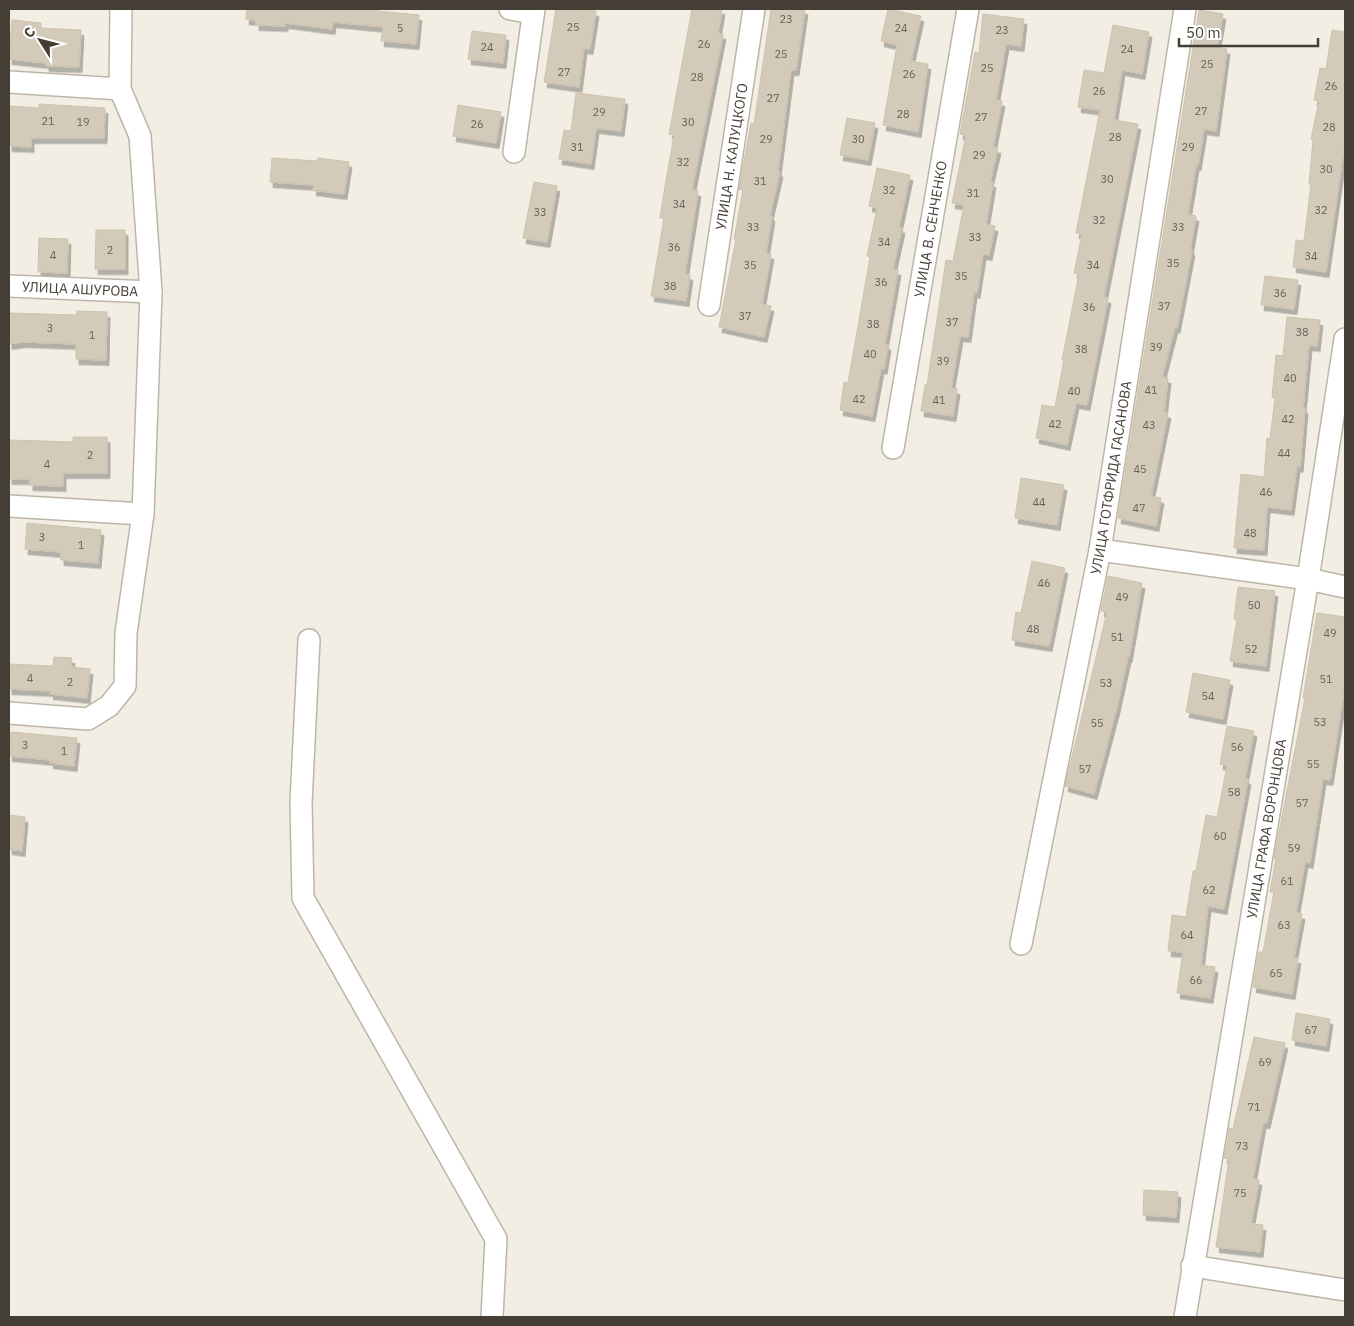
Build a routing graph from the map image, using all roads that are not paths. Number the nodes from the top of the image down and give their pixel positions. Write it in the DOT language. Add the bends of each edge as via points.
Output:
graph roads {
  1 [pos="121,9"];
  2 [pos="510,9"];
  3 [pos="754,9"];
  4 [pos="968,9"];
  5 [pos="1184,9"];
  6 [pos="533,11"];
  7 [pos="9,82"];
  8 [pos="120,88"];
  9 [pos="514,152"];
  10 [pos="9,286"];
  11 [pos="151,292"];
  12 [pos="709,306"];
  13 [pos="1345,339"];
  14 [pos="893,448"];
  15 [pos="9,506"];
  16 [pos="143,514"];
  17 [pos="1100,550"];
  18 [pos="1308,580"];
  19 [pos="1345,587"];
  20 [pos="309,640"];
  21 [pos="9,713"];
  22 [pos="1022,944"];
  23 [pos="1192,1266"];
  24 [pos="1345,1290"];
  25 [pos="492,1317"];
  26 [pos="1185,1317"];
  1 -- 8 [label="street"];
  2 -- 6 [label="street"];
  3 -- 12 [label="street, УЛИЦА Н. КАЛУЦКОГО"];
  4 -- 14 [label="street, УЛИЦА В. СЕНЧЕНКО"];
  5 -- 17 [label="street, УЛИЦА ГОТФРИДА ГАСАНОВА"];
  6 -- 9 [label="street"];
  7 -- 8 [label="street"];
  8 -- 11 [label="street" via="140,136"];
  10 -- 11 [label="street, УЛИЦА АШУРОВА"];
  11 -- 16 [label="street"];
  13 -- 18 [label="street, УЛИЦА ГРАФА ВОРОНЦОВА"];
  15 -- 16 [label="street"];
  16 -- 21 [label="street" via="126,633 125,686 108,706 88,719"];
  17 -- 18 [label="street"];
  17 -- 22 [label="street, УЛИЦА ГОТФРИДА ГАСАНОВА"];
  18 -- 19 [label="street"];
  18 -- 23 [label="street, УЛИЦА ГРАФА ВОРОНЦОВА"];
  20 -- 25 [label="street" via="301,803 303,898 496,1239"];
  23 -- 24 [label="street"];
  23 -- 26 [label="street, УЛИЦА ГРАФА ВОРОНЦОВА"];
}
